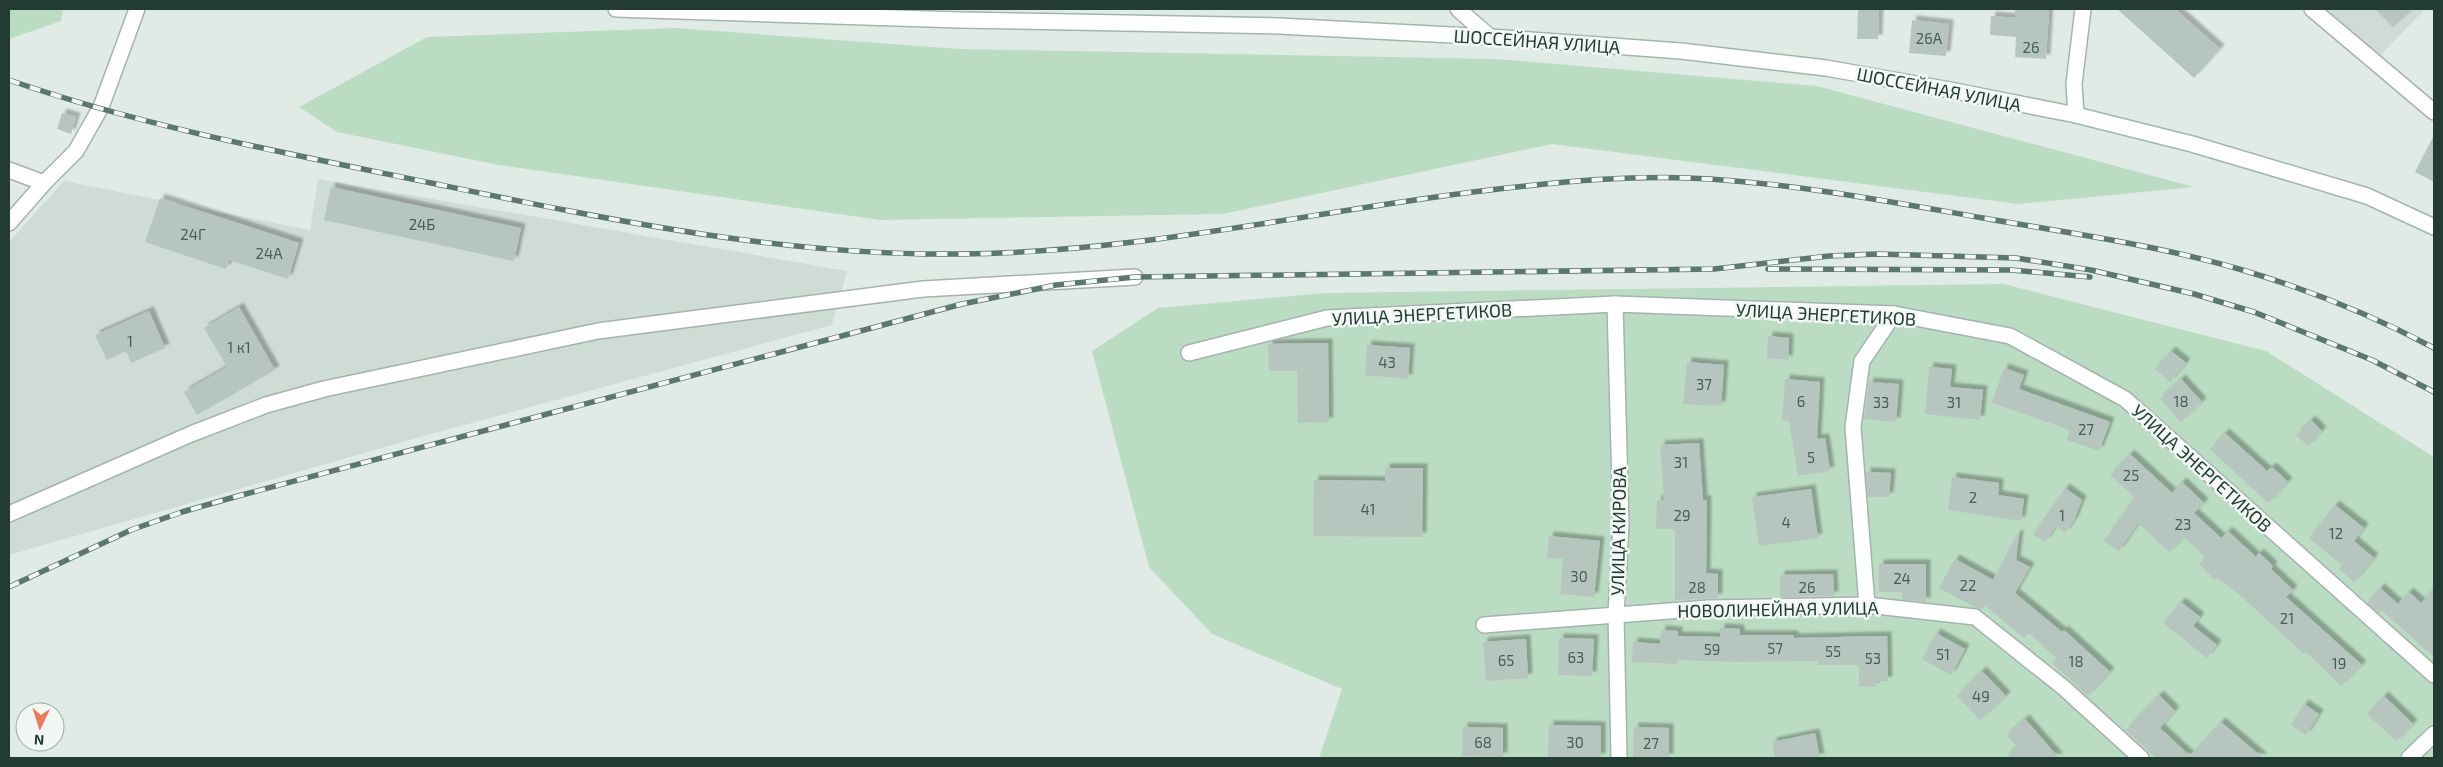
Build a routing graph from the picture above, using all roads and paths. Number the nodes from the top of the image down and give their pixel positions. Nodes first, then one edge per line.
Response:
1 (137, 9) edge
2 (616, 9) edge
3 (1458, 9) edge
4 (2083, 9) edge
5 (2312, 9) edge
6 (963, 14) edge
7 (1490, 37) junction
8 (2434, 112) edge
9 (2076, 116) junction
10 (9, 170) edge
11 (44, 183) junction
12 (9, 223) edge
13 (2434, 227) edge
14 (1135, 277) dead end
15 (1616, 304) junction
16 (1894, 314) junction
17 (1189, 353) dead end
18 (9, 514) edge
19 (1867, 605) junction
20 (1616, 614) junction
21 (1484, 625) dead end
22 (2434, 676) edge
23 (2434, 734) edge
24 (1619, 758) edge
25 (2141, 758) edge
26 (2409, 758) edge

1 - 11 street
2 - 6 street, ШОССЕЙНАЯ УЛИЦА
3 - 7 street
4 - 9 street
5 - 8 street
6 - 7 street, ШОССЕЙНАЯ УЛИЦА
7 - 9 street, ШОССЕЙНАЯ УЛИЦА
9 - 13 street, ШОССЕЙНАЯ УЛИЦА
10 - 11 street
11 - 12 street
14 - 18 street
15 - 16 street, УЛИЦА ЭНЕРГЕТИКОВ
15 - 17 street, УЛИЦА ЭНЕРГЕТИКОВ
15 - 20 street, УЛИЦА КИРОВА
16 - 19 street
16 - 22 street, УЛИЦА ЭНЕРГЕТИКОВ
19 - 20 street, НОВОЛИНЕЙНАЯ УЛИЦА
19 - 25 street, НОВОЛИНЕЙНАЯ УЛИЦА
20 - 21 street, НОВОЛИНЕЙНАЯ УЛИЦА
20 - 24 street, УЛИЦА КИРОВА
23 - 26 street

